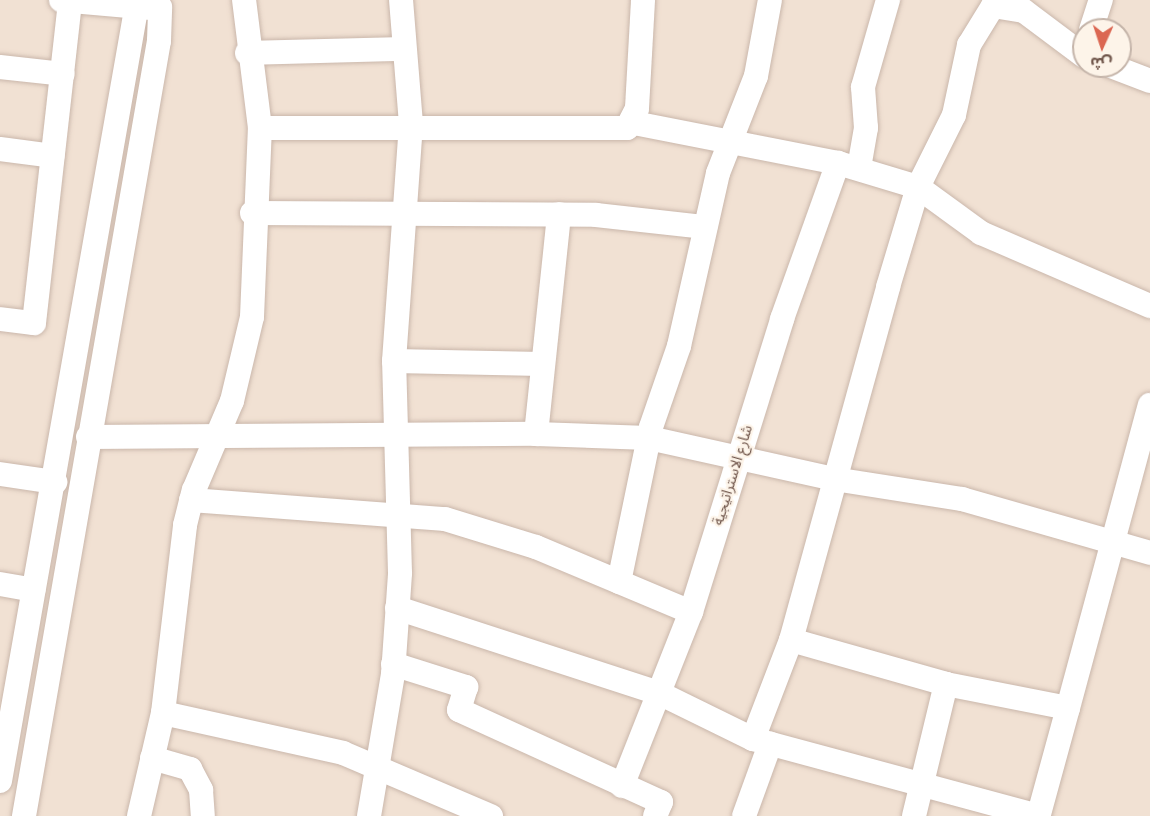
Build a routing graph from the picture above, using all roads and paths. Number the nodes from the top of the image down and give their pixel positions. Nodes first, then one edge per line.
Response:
1 (244, 0) edge
2 (402, 0) edge
3 (643, 0) edge
4 (770, 0) edge
5 (888, 0) edge
6 (1101, 0) edge
7 (65, 1) edge
8 (155, 6) edge
9 (1095, 18) edge
10 (1072, 46) edge
11 (402, 49) junction
12 (247, 53) junction
13 (0, 67) edge
14 (63, 74) junction
15 (1132, 74) edge
16 (1150, 81) edge
17 (634, 123) junction
18 (411, 124) junction
19 (260, 128) junction
20 (729, 139) junction
21 (0, 149) edge
22 (53, 156) junction
23 (848, 165) junction
24 (918, 187) junction
25 (252, 213) junction
26 (559, 214) junction
27 (402, 216) junction
28 (705, 227) junction
29 (1150, 306) edge
30 (0, 319) edge
31 (394, 361) junction
32 (542, 364) junction
33 (1148, 417) edge
34 (536, 434) junction
35 (397, 435) junction
36 (88, 437) junction
37 (218, 437) junction
38 (648, 438) junction
39 (737, 458) junction
40 (0, 474) edge
41 (834, 479) junction
42 (55, 482) junction
43 (191, 500) junction
44 (400, 512) junction
45 (1114, 541) junction
46 (1150, 553) edge
47 (619, 582) junction
48 (0, 584) edge
49 (33, 590) junction
50 (397, 608) junction
51 (691, 612) junction
52 (792, 640) junction
53 (393, 664) junction
54 (946, 684) junction
55 (659, 693) junction
56 (1068, 708) junction
57 (163, 713) junction
58 (762, 742) junction
59 (153, 758) junction
60 (379, 770) junction
61 (0, 781) edge
62 (923, 783) junction
63 (622, 786) junction
64 (206, 815) edge
65 (1039, 815) edge
66 (24, 816) edge
67 (139, 816) edge
68 (369, 816) edge
69 (491, 816) edge
70 (655, 816) edge
71 (744, 816) edge
72 (914, 816) edge

1 - 12 street
2 - 11 street
3 - 17 street
4 - 20 street
5 - 23 street, شارع الاستراتيجية
6 - 9 street
7 - 8 street
7 - 14 street
8 - 36 street
8 - 42 street
10 - 24 street
11 - 12 street
11 - 18 street
12 - 19 street
13 - 14 street
14 - 22 street
15 - 16 street
17 - 18 street
17 - 20 street
18 - 19 street
18 - 27 street
19 - 25 street
20 - 23 street
20 - 28 street
21 - 22 street
22 - 30 street
23 - 24 street
23 - 39 street, شارع الاستراتيجية
24 - 29 street
24 - 41 street
25 - 27 street
25 - 37 street
26 - 27 street
26 - 28 street
26 - 32 street
27 - 31 street
28 - 38 street
31 - 32 street
31 - 35 street
32 - 34 street
33 - 45 street
34 - 35 street
34 - 38 street
35 - 37 street
35 - 44 street
36 - 37 street
36 - 66 street
37 - 43 street
38 - 39 street
38 - 47 street
39 - 41 street
39 - 51 street, شارع الاستراتيجية
40 - 42 street
41 - 45 street
41 - 52 street
42 - 49 street
43 - 44 street
43 - 57 street
44 - 47 street
44 - 50 street
45 - 46 street
45 - 56 street
47 - 51 street
48 - 49 street
49 - 61 street
50 - 53 street
50 - 55 street
51 - 55 street, شارع الاستراتيجية
52 - 54 street
52 - 58 street
53 - 60 street
53 - 63 street
54 - 56 street
54 - 62 street
55 - 58 street
55 - 63 street, شارع الاستراتيجية
56 - 65 street
57 - 59 street
57 - 60 street
58 - 62 street
58 - 71 street
59 - 64 street
59 - 67 street
60 - 68 street
60 - 69 street
62 - 65 street
62 - 72 street
63 - 70 street

